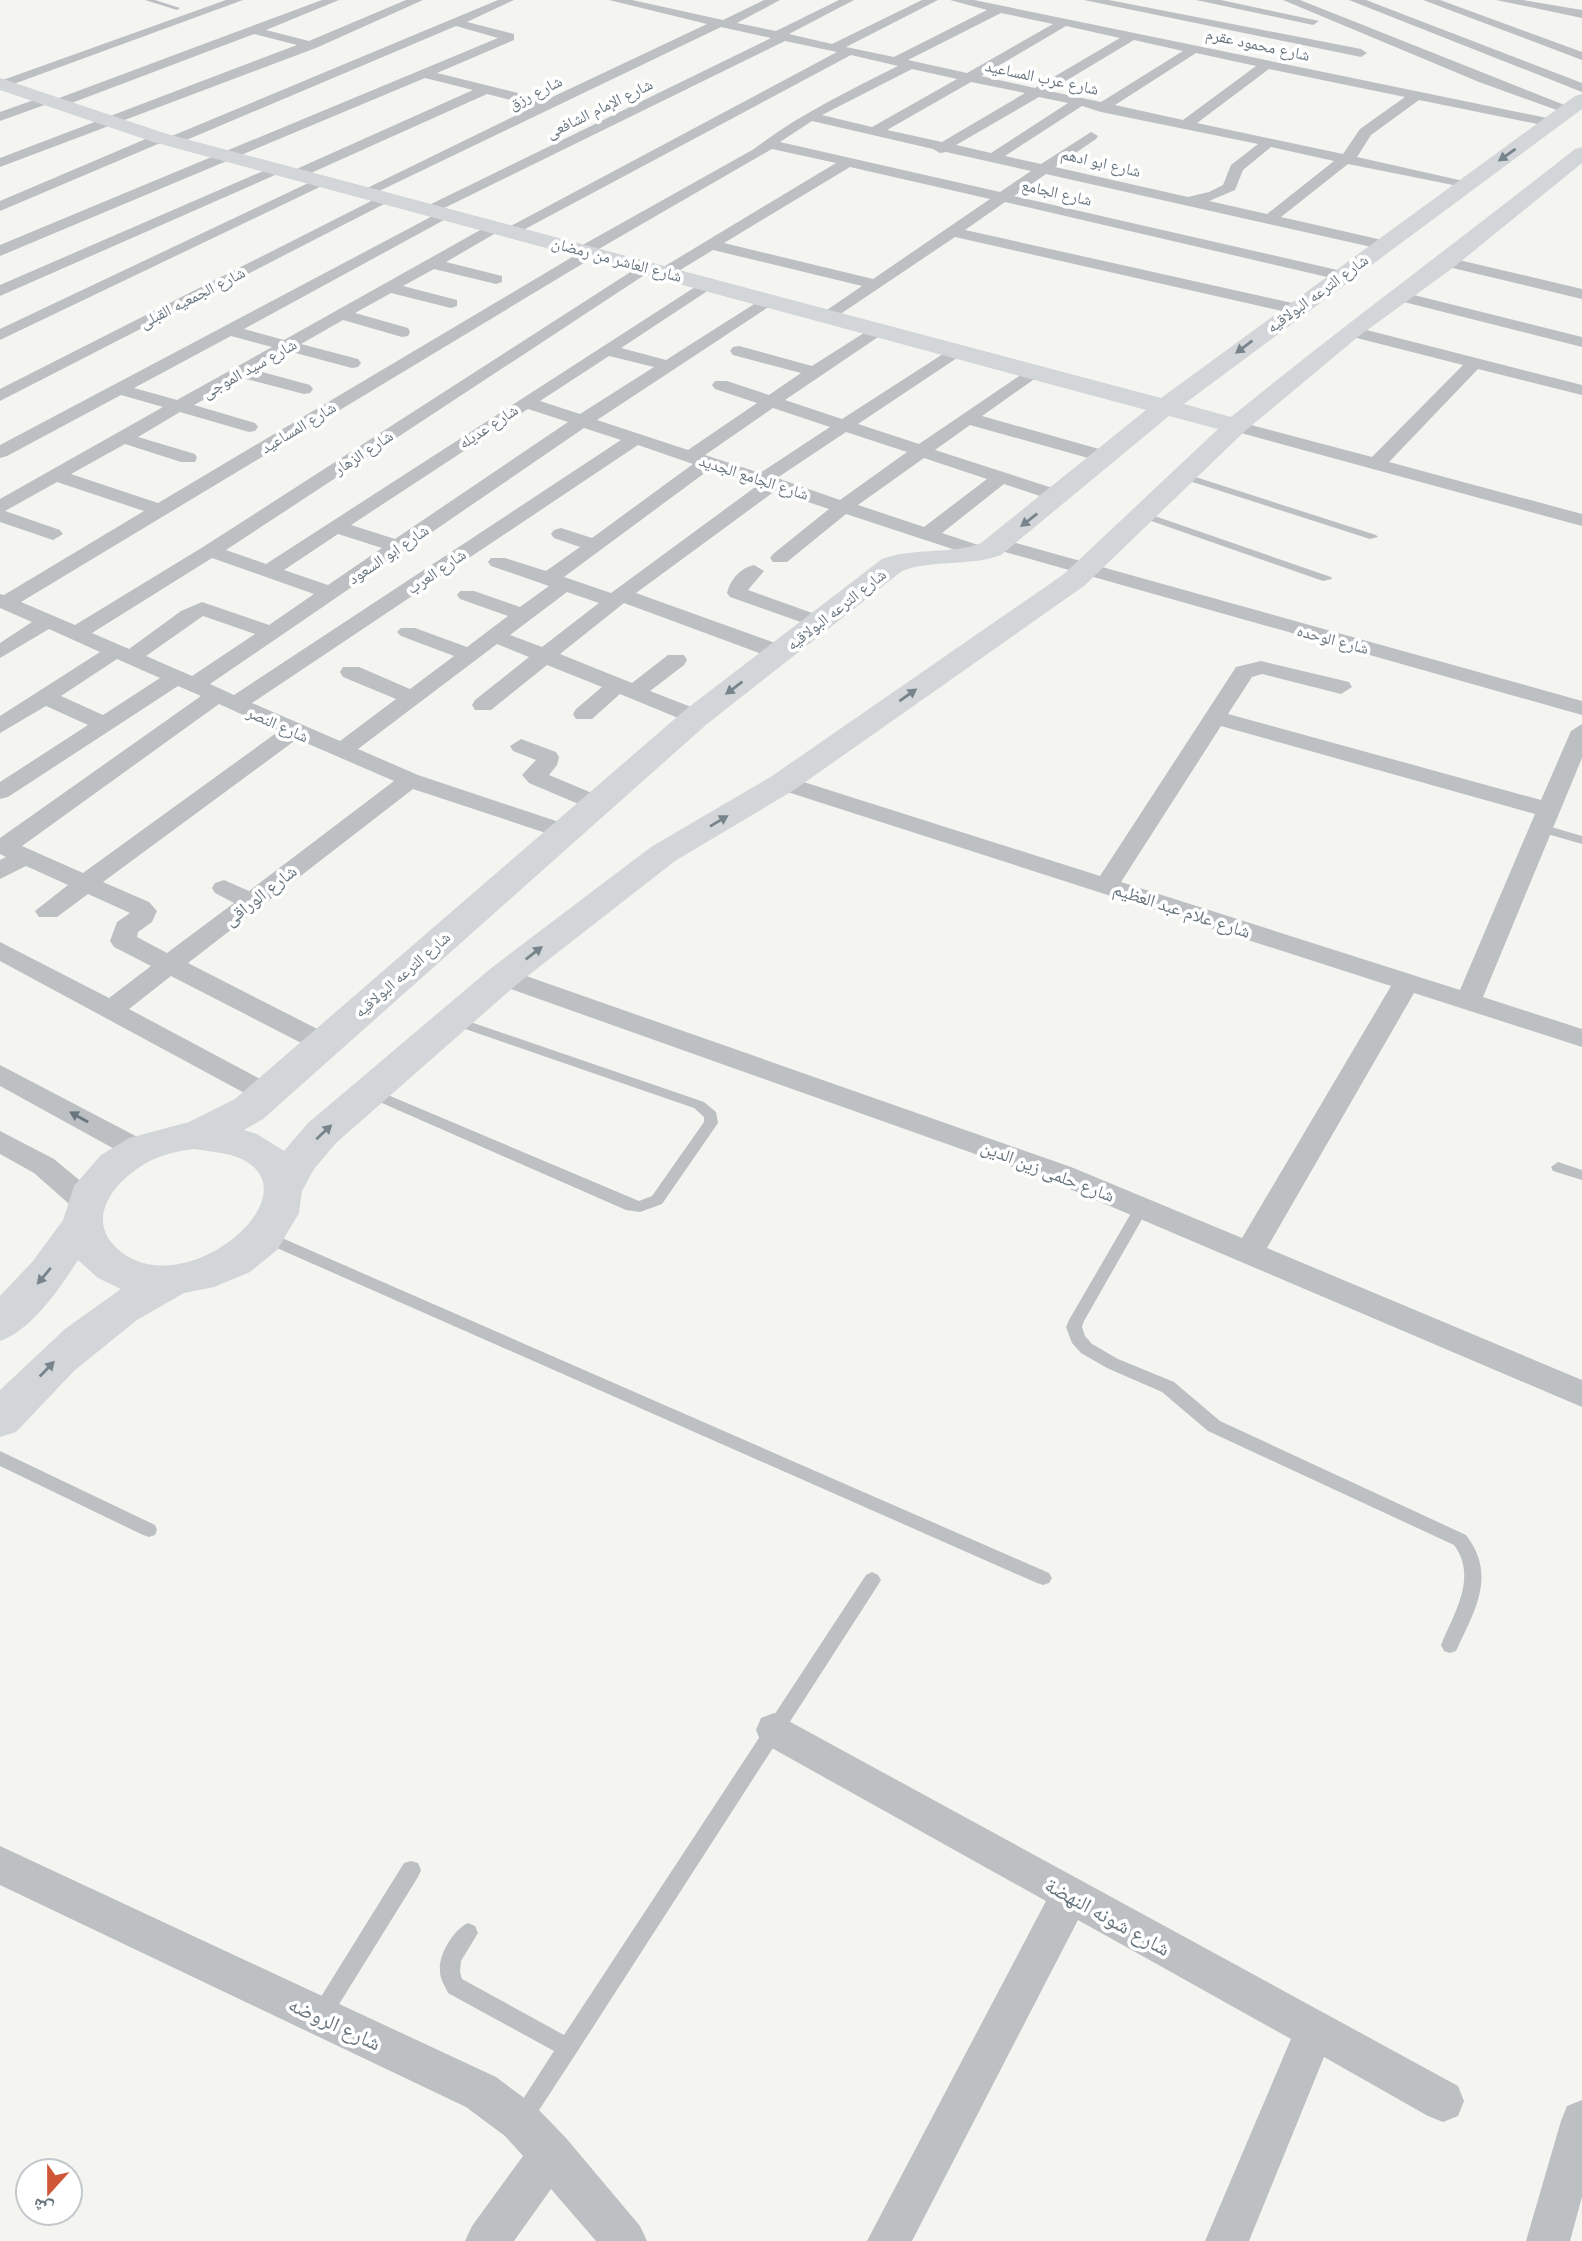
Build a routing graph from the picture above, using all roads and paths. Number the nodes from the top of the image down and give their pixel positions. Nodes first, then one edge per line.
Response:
1 (148, 0) edge
2 (237, 0) edge
3 (333, 0) edge
4 (417, 0) edge
5 (508, 0) edge
6 (615, 0) edge
7 (690, 0) edge
8 (774, 0) edge
9 (849, 0) edge
10 (932, 0) edge
11 (956, 0) edge
12 (1090, 0) edge
13 (1149, 0) edge
14 (1202, 0) edge
15 (1289, 0) edge
16 (1355, 0) edge
17 (1429, 0) edge
18 (1502, 0) edge
19 (1563, 0) edge
20 (976, 2) edge
21 (1582, 3) edge
22 (177, 8) dead end
23 (1451, 8) junction
24 (999, 9) junction
25 (1134, 9) junction
26 (667, 12) junction
27 (1582, 14) edge
28 (1486, 21) junction
29 (454, 22) junction
30 (1065, 22) junction
31 (1412, 22) junction
32 (1532, 22) dead end
33 (722, 24) junction
34 (1099, 29) junction
35 (253, 30) junction
36 (1380, 35) junction
37 (1132, 36) junction
38 (779, 37) junction
39 (309, 45) junction
40 (1194, 48) junction
41 (840, 50) junction
42 (1582, 56) edge
43 (365, 59) junction
44 (902, 64) junction
45 (1267, 64) junction
46 (1346, 65) junction
47 (628, 67) junction
48 (425, 74) junction
49 (968, 78) junction
50 (691, 82) junction
51 (1, 85) edge
52 (486, 89) junction
53 (1035, 93) junction
54 (1416, 95) junction
55 (50, 102) junction
56 (1077, 103) junction
57 (548, 105) junction
58 (1572, 105) edge
59 (1101, 108) junction
60 (0, 117) edge
61 (810, 117) junction
62 (107, 121) junction
63 (1184, 126) junction
64 (502, 127) junction
65 (875, 131) junction
66 (1091, 136) dead end
67 (166, 139) junction
68 (567, 142) junction
69 (766, 143) junction
70 (1266, 145) junction
71 (945, 146) junction
72 (1582, 153) edge
73 (227, 156) junction
74 (996, 156) junction
75 (1340, 161) junction
76 (848, 162) junction
77 (0, 163) edge
78 (1042, 167) junction
79 (287, 172) junction
80 (899, 174) junction
81 (321, 181) junction
82 (1493, 186) junction
83 (0, 188) edge
84 (375, 195) junction
85 (24, 196) junction
86 (1003, 198) junction
87 (1195, 202) junction
88 (0, 206) edge
89 (439, 212) junction
90 (1270, 219) junction
91 (504, 229) junction
92 (953, 232) junction
93 (1154, 244) junction
94 (712, 245) junction
95 (1385, 245) junction
96 (0, 251) edge
97 (588, 251) junction
98 (1446, 262) junction
99 (434, 264) junction
100 (656, 269) junction
101 (1121, 269) junction
102 (1340, 275) junction
103 (496, 279) dead end
104 (709, 284) junction
105 (876, 285) junction
106 (391, 288) junction
107 (0, 291) edge
108 (1582, 295) edge
109 (1398, 296) junction
110 (771, 300) junction
111 (451, 303) dead end
112 (1295, 309) junction
113 (342, 316) junction
114 (830, 316) junction
115 (878, 329) junction
116 (229, 330) junction
117 (1351, 331) junction
118 (402, 332) dead end
119 (0, 335) edge
120 (1582, 342) edge
121 (288, 346) junction
122 (607, 350) junction
123 (957, 350) junction
124 (739, 351) dead end
125 (352, 363) dead end
126 (1474, 363) junction
127 (667, 365) junction
128 (1034, 371) junction
129 (241, 372) junction
130 (816, 372) junction
131 (721, 385) dead end
132 (120, 389) junction
133 (304, 389) dead end
134 (1582, 390) edge
135 (0, 396) edge
136 (772, 401) junction
137 (525, 402) junction
138 (180, 406) junction
139 (1166, 406) junction
140 (967, 418) junction
141 (582, 421) junction
142 (845, 425) junction
143 (1236, 426) junction
144 (249, 427) dead end
145 (124, 438) junction
146 (636, 438) junction
147 (922, 451) junction
148 (0, 453) edge
149 (1106, 457) junction
150 (188, 458) dead end
151 (699, 459) junction
152 (1378, 462) junction
153 (57, 475) junction
154 (1183, 476) junction
155 (1001, 477) junction
156 (768, 481) junction
157 (9, 494) edge
158 (1058, 496) junction
159 (844, 506) junction
160 (0, 507) edge
161 (160, 510) junction
162 (1143, 515) junction
163 (0, 516) edge
164 (1582, 520) edge
165 (336, 527) junction
166 (53, 534) dead end
167 (561, 534) dead end
168 (928, 534) junction
169 (1373, 537) dead end
170 (595, 545) junction
171 (399, 547) junction
172 (990, 549) junction
173 (210, 551) junction
174 (780, 558) dead end
175 (498, 562) dead end
176 (1085, 570) junction
177 (268, 571) junction
178 (754, 571) dead end
179 (1327, 579) dead end
180 (556, 582) junction
181 (331, 593) junction
182 (467, 595) dead end
183 (617, 598) junction
184 (3, 601) edge
185 (524, 615) junction
186 (48, 621) junction
187 (819, 622) junction
188 (408, 632) dead end
189 (77, 633) junction
190 (271, 633) junction
191 (495, 636) junction
192 (0, 652) edge
193 (124, 653) junction
194 (781, 653) junction
195 (470, 655) junction
196 (545, 656) junction
197 (676, 660) dead end
198 (351, 672) dead end
199 (184, 682) junction
200 (1341, 687) dead end
201 (626, 689) junction
202 (44, 697) junction
203 (413, 698) junction
204 (226, 700) junction
205 (483, 705) dead end
206 (1582, 708) edge
207 (584, 714) dead end
208 (696, 717) junction
209 (1215, 718) junction
210 (104, 724) junction
211 (0, 726) edge
212 (293, 731) junction
213 (1582, 731) edge
214 (521, 746) dead end
215 (341, 751) junction
216 (410, 780) junction
217 (783, 783) junction
218 (0, 792) edge
219 (596, 803) junction
220 (1545, 819) junction
221 (563, 831) junction
222 (1582, 839) edge
223 (7, 855) edge
224 (85, 884) junction
225 (1106, 886) junction
226 (224, 888) dead end
227 (252, 902) junction
228 (48, 911) dead end
229 (0, 950) edge
230 (169, 965) junction
231 (503, 977) junction
232 (1407, 982) junction
233 (1468, 1001) junction
234 (110, 1010) junction
235 (453, 1020) junction
236 (1582, 1038) edge
237 (323, 1043) junction
238 (0, 1074) edge
239 (370, 1092) junction
240 (265, 1094) junction
241 (194, 1135) junction
242 (0, 1140) edge
243 (139, 1150) junction
244 (1558, 1167) dead end
245 (1582, 1175) edge
246 (285, 1187) junction
247 (1142, 1207) junction
248 (84, 1213) junction
249 (266, 1237) junction
250 (1249, 1253) junction
251 (173, 1280) junction
252 (0, 1324) edge
253 (1582, 1394) edge
254 (0, 1419) edge
255 (0, 1458) edge
256 (149, 1530) dead end
257 (1043, 1578) dead end
258 (872, 1580) dead end
259 (1450, 1645) dead end
260 (774, 1730) junction
261 (0, 1865) edge
262 (411, 1870) dead end
263 (1070, 1895) junction
264 (468, 1933) dead end
265 (320, 2016) junction
266 (1315, 2030) junction
267 (568, 2048) junction
268 (1443, 2101) dead end
269 (520, 2121) junction
270 (1582, 2121) edge
271 (551, 2153) junction
272 (1576, 2170) edge
273 (487, 2241) edge
274 (625, 2241) edge
275 (889, 2241) edge
276 (1227, 2241) edge
277 (1548, 2241) edge

1 - 22 lane
2 - 51 street
3 - 35 street
4 - 39 street
5 - 29 street
6 - 26 street, شارع عرب المساعيد
7 - 26 street
8 - 33 street, شارع رزق
9 - 38 street, شارع الإمام الشافعى
10 - 41 street, شارع سيد الموجى
11 - 20 street, شارع محمود عقرم
12 - 25 street
13 - 25 street
14 - 36 street
15 - 36 street
16 - 31 street
17 - 23 street
18 - 27 street
19 - 21 street
20 - 24 street, شارع محمود عقرم
23 - 28 street
23 - 31 street
24 - 30 street, شارع محمود عقرم
24 - 44 street, شارع المساعيد
25 - 34 street
25 - 46 street
26 - 33 street, شارع عرب المساعيد
28 - 32 street
28 - 42 street
29 - 43 street
29 - 48 street
30 - 34 street, شارع محمود عقرم
30 - 49 street
31 - 36 street
31 - 58 street
33 - 38 street, شارع عرب المساعيد
33 - 47 street, شارع رزق
34 - 37 street, شارع محمود عقرم
35 - 39 street
35 - 55 street
36 - 46 street
36 - 58 street
37 - 40 street, شارع محمود عقرم
37 - 53 street
38 - 41 street, شارع عرب المساعيد
38 - 50 street, شارع الإمام الشافعى
39 - 43 street
39 - 62 street
40 - 45 street, شارع محمود عقرم
40 - 59 street
41 - 44 street, شارع عرب المساعيد
41 - 91 street, شارع سيد الموجى
43 - 48 street
43 - 67 street
44 - 49 street, شارع عرب المساعيد
44 - 61 street, شارع المساعيد
45 - 46 street, شارع محمود عقرم
45 - 63 street
46 - 54 street, شارع محمود عقرم
47 - 50 street
47 - 57 street, شارع رزق
48 - 52 street
48 - 73 street
49 - 53 street, شارع عرب المساعيد
49 - 65 street
50 - 68 street, شارع الإمام الشافعى
51 - 55 street, شارع العاشر من رمضان
52 - 57 street
52 - 79 street
53 - 56 street, شارع عرب المساعيد
53 - 71 street
54 - 58 street, شارع محمود عقرم
54 - 75 street
55 - 60 street
55 - 62 street, شارع العاشر من رمضان
56 - 59 street, شارع عرب المساعيد
56 - 74 street
57 - 64 street, شارع رزق
58 -> 82 street, شارع الترعه البولاقيه
59 - 63 street, شارع عرب المساعيد
61 - 65 street, شارع ابو ادهم
61 - 69 street, شارع المساعيد
62 - 67 street, شارع العاشر من رمضان
62 - 77 street
63 - 70 street, شارع عرب المساعيد
64 - 68 street
64 - 84 street, شارع رزق
65 - 71 street, شارع ابو ادهم
66 - 78 street
67 - 73 street, شارع العاشر من رمضان
67 - 85 street
68 - 89 street, شارع الإمام الشافعى
69 - 76 street, شارع الجامع
69 - 97 street, شارع المساعيد
70 - 75 street, شارع عرب المساعيد
70 - 87 street
71 - 74 street, شارع ابو ادهم
71 - 80 street
72 - 82 street, شارع الترعه البولاقيه
73 - 79 street, شارع العاشر من رمضان
73 - 96 street
74 - 78 street, شارع ابو ادهم
75 - 82 street, شارع عرب المساعيد
75 - 90 street
76 - 80 street, شارع الجامع
76 - 94 street, شارع الزهار
78 - 86 street
78 - 87 street, شارع ابو ادهم
79 - 81 street, شارع العاشر من رمضان
79 - 107 street
80 - 86 street, شارع الجامع
81 - 84 street, شارع العاشر من رمضان
81 - 119 street
82 - 95 street, شارع الترعه البولاقيه
82 - 98 street, شارع الترعه البولاقيه
83 - 85 street
84 - 89 street, شارع العاشر من رمضان
84 - 135 street, شارع الجمعيه القبلى
85 - 88 street
86 - 92 street
86 - 93 street, شارع الجامع
87 - 90 street, شارع ابو ادهم
87 - 93 street
89 - 91 street, شارع العاشر من رمضان
89 - 116 street, شارع الإمام الشافعى
90 - 95 street, شارع ابو ادهم
91 - 97 street, شارع العاشر من رمضان
91 - 99 street, شارع سيد الموجى
92 - 101 street
92 - 105 street
93 - 101 street
93 - 102 street, شارع الجامع
94 - 100 street, شارع الزهار
94 - 105 street
95 - 102 street, شارع الترعه البولاقيه
97 - 100 street, شارع العاشر من رمضان
97 - 161 street, شارع المساعيد
98 - 108 street
98 - 109 street, شارع الترعه البولاقيه
99 - 103 street
99 - 106 street, شارع سيد الموجى
100 - 104 street, شارع العاشر من رمضان
100 - 173 street, شارع الزهار
101 - 112 street
102 - 112 street, شارع الترعه البولاقيه
104 - 110 street, شارع العاشر من رمضان
104 - 122 street, شارع عديله
105 - 114 street
106 - 111 street
106 - 113 street, شارع سيد الموجى
109 - 117 street, شارع الترعه البولاقيه
109 - 120 street
110 - 114 street, شارع العاشر من رمضان
110 - 127 street, شارع ابو السعود
112 -> 139 street, شارع الترعه البولاقيه
113 - 118 street
113 - 121 street, شارع سيد الموجى
114 - 115 street, شارع العاشر من رمضان
115 - 123 street, شارع العاشر من رمضان
115 - 130 street
116 - 121 street
116 - 132 street, شارع الإمام الشافعى
117 - 126 street
117 - 143 street, شارع الترعه البولاقيه
121 - 125 street
121 - 129 street, شارع سيد الموجى
122 - 127 street
122 - 137 street, شارع عديله
123 - 128 street, شارع العاشر من رمضان
123 - 142 street
124 - 130 street
126 - 134 street
126 - 152 street
127 - 141 street, شارع ابو السعود
128 - 139 street, شارع العاشر من رمضان
128 - 140 street
129 - 133 street
129 - 138 street, شارع سيد الموجى
130 - 136 street
131 - 136 street
132 - 138 street
132 - 148 street, شارع الإمام الشافعى
136 - 142 street
136 - 151 street
137 - 141 street, شارع الجامع الجديد
137 - 165 street, شارع عديله
138 - 144 street
138 - 145 street, شارع سيد الموجى
139 - 143 street, شارع العاشر من رمضان
139 - 149 street, شارع الترعه البولاقيه
140 - 147 street
140 - 149 street
141 - 146 street, شارع الجامع الجديد
141 - 171 street, شارع ابو السعود
142 - 147 street
142 - 156 street
143 - 152 street
143 - 154 street, شارع الترعه البولاقيه
145 - 150 street
145 - 153 street, شارع سيد الموجى
146 - 151 street, شارع الجامع الجديد
146 - 204 street, شارع العرب
147 - 155 street
147 - 159 street
149 - 158 street, شارع الترعه البولاقيه
151 - 156 street, شارع الجامع الجديد
151 - 170 street
152 - 164 street
153 - 157 street, شارع سيد الموجى
153 - 161 street
154 - 162 street, شارع الترعه البولاقيه
154 - 169 lane
155 - 158 street
155 - 168 street
156 - 159 street, شارع الجامع الجديد
156 - 183 street
157 - 160 street, شارع سيد الموجى
158 -> 172 street, شارع الترعه البولاقيه
159 - 168 street, شارع الجامع الجديد
159 - 174 street
161 - 184 street, شارع المساعيد
162 - 176 street, شارع الترعه البولاقيه
162 - 179 lane
163 - 166 street
165 - 171 street
165 - 177 street, شارع عديله
167 - 170 street
168 - 172 street, شارع الجامع الجديد
170 - 180 street
171 - 181 street, شارع ابو السعود
172 - 176 street, شارع الوحده
172 - 187 street, شارع الترعه البولاقيه
173 - 177 street
173 - 189 street, شارع الزهار
175 - 180 street
176 - 206 street, شارع الوحده
217 -> 176 street, شارع الترعه البولاقيه
177 - 181 street
178 - 187 street
180 - 183 street
180 - 185 street
181 - 190 street, شارع ابو السعود
182 - 185 street
183 - 194 street
183 - 196 street
184 - 186 street, شارع النصر
185 - 191 street
186 - 189 street, شارع النصر
186 - 192 street
187 - 194 street, شارع الترعه البولاقيه
188 - 195 street
189 - 193 street, شارع النصر
190 - 193 street
190 - 199 street, شارع ابو السعود
191 - 195 street
191 - 196 street
193 - 199 street, شارع النصر
193 - 202 street
194 -> 208 street, شارع الترعه البولاقيه
195 - 203 street
196 - 201 street
196 - 205 street
197 - 201 street
198 - 203 street
199 - 204 street, شارع النصر
199 - 210 street, شارع ابو السعود
200 - 209 street
201 - 207 street
201 - 208 street
202 - 210 street
202 - 211 street
203 - 215 street
204 - 212 street, شارع النصر
204 - 223 street, شارع العرب
208 - 219 street, شارع الترعه البولاقيه
209 - 220 street
209 - 225 street
210 - 218 street, شارع ابو السعود
212 - 215 street, شارع النصر
212 - 224 street
213 - 220 street
214 - 219 street
215 - 216 street, شارع النصر
216 - 221 street, شارع النصر
216 - 227 street, شارع الوراقى
217 - 225 street, شارع علام عبد العظيم
231 -> 217 street, شارع الترعه البولاقيه
219 - 221 street, شارع الترعه البولاقيه
220 - 222 lane
220 - 233 street
221 - 237 street, شارع الترعه البولاقيه
223 - 224 street
224 - 228 street
224 - 230 street
225 - 232 street, شارع علام عبد العظيم
226 - 227 street
227 - 230 street, شارع الوراقى
229 - 234 street
230 - 234 street, شارع الوراقى
230 - 237 street
231 - 235 street, شارع الترعه البولاقيه
231 - 247 street, شارع حلمى زين الدين
232 - 233 street, شارع علام عبد العظيم
232 - 250 street
233 - 236 street, شارع علام عبد العظيم
234 - 240 street
235 - 239 street, شارع الترعه البولاقيه
235 - 239 lane
237 - 240 street, شارع الترعه البولاقيه
243 -> 238 street
246 -> 239 street, شارع الترعه البولاقيه
240 - 241 street, شارع الترعه البولاقيه
241 - 243 street
241 - 246 street
242 - 248 street
243 - 248 street
244 - 245 lane
246 - 249 street
247 - 250 street, شارع حلمى زين الدين
247 - 259 lane
248 - 251 street
248 -> 252 street
249 - 251 street
249 - 257 lane
250 - 253 street, شارع حلمى زين الدين
254 -> 251 street
255 - 256 lane
258 - 260 lane
260 - 263 street, شارع شونه النهضة
260 - 267 lane
261 - 265 street, شارع الروضه
262 - 265 lane
263 - 266 street, شارع شونه النهضة
263 - 275 street
264 - 267 lane
265 - 269 street, شارع الروضه
266 - 268 street, شارع شونه النهضة
266 - 276 street
267 - 269 lane
269 - 271 street, شارع الروضه
270 - 272 street
271 - 273 street
271 - 274 street, شارع الروضه
272 - 277 street

